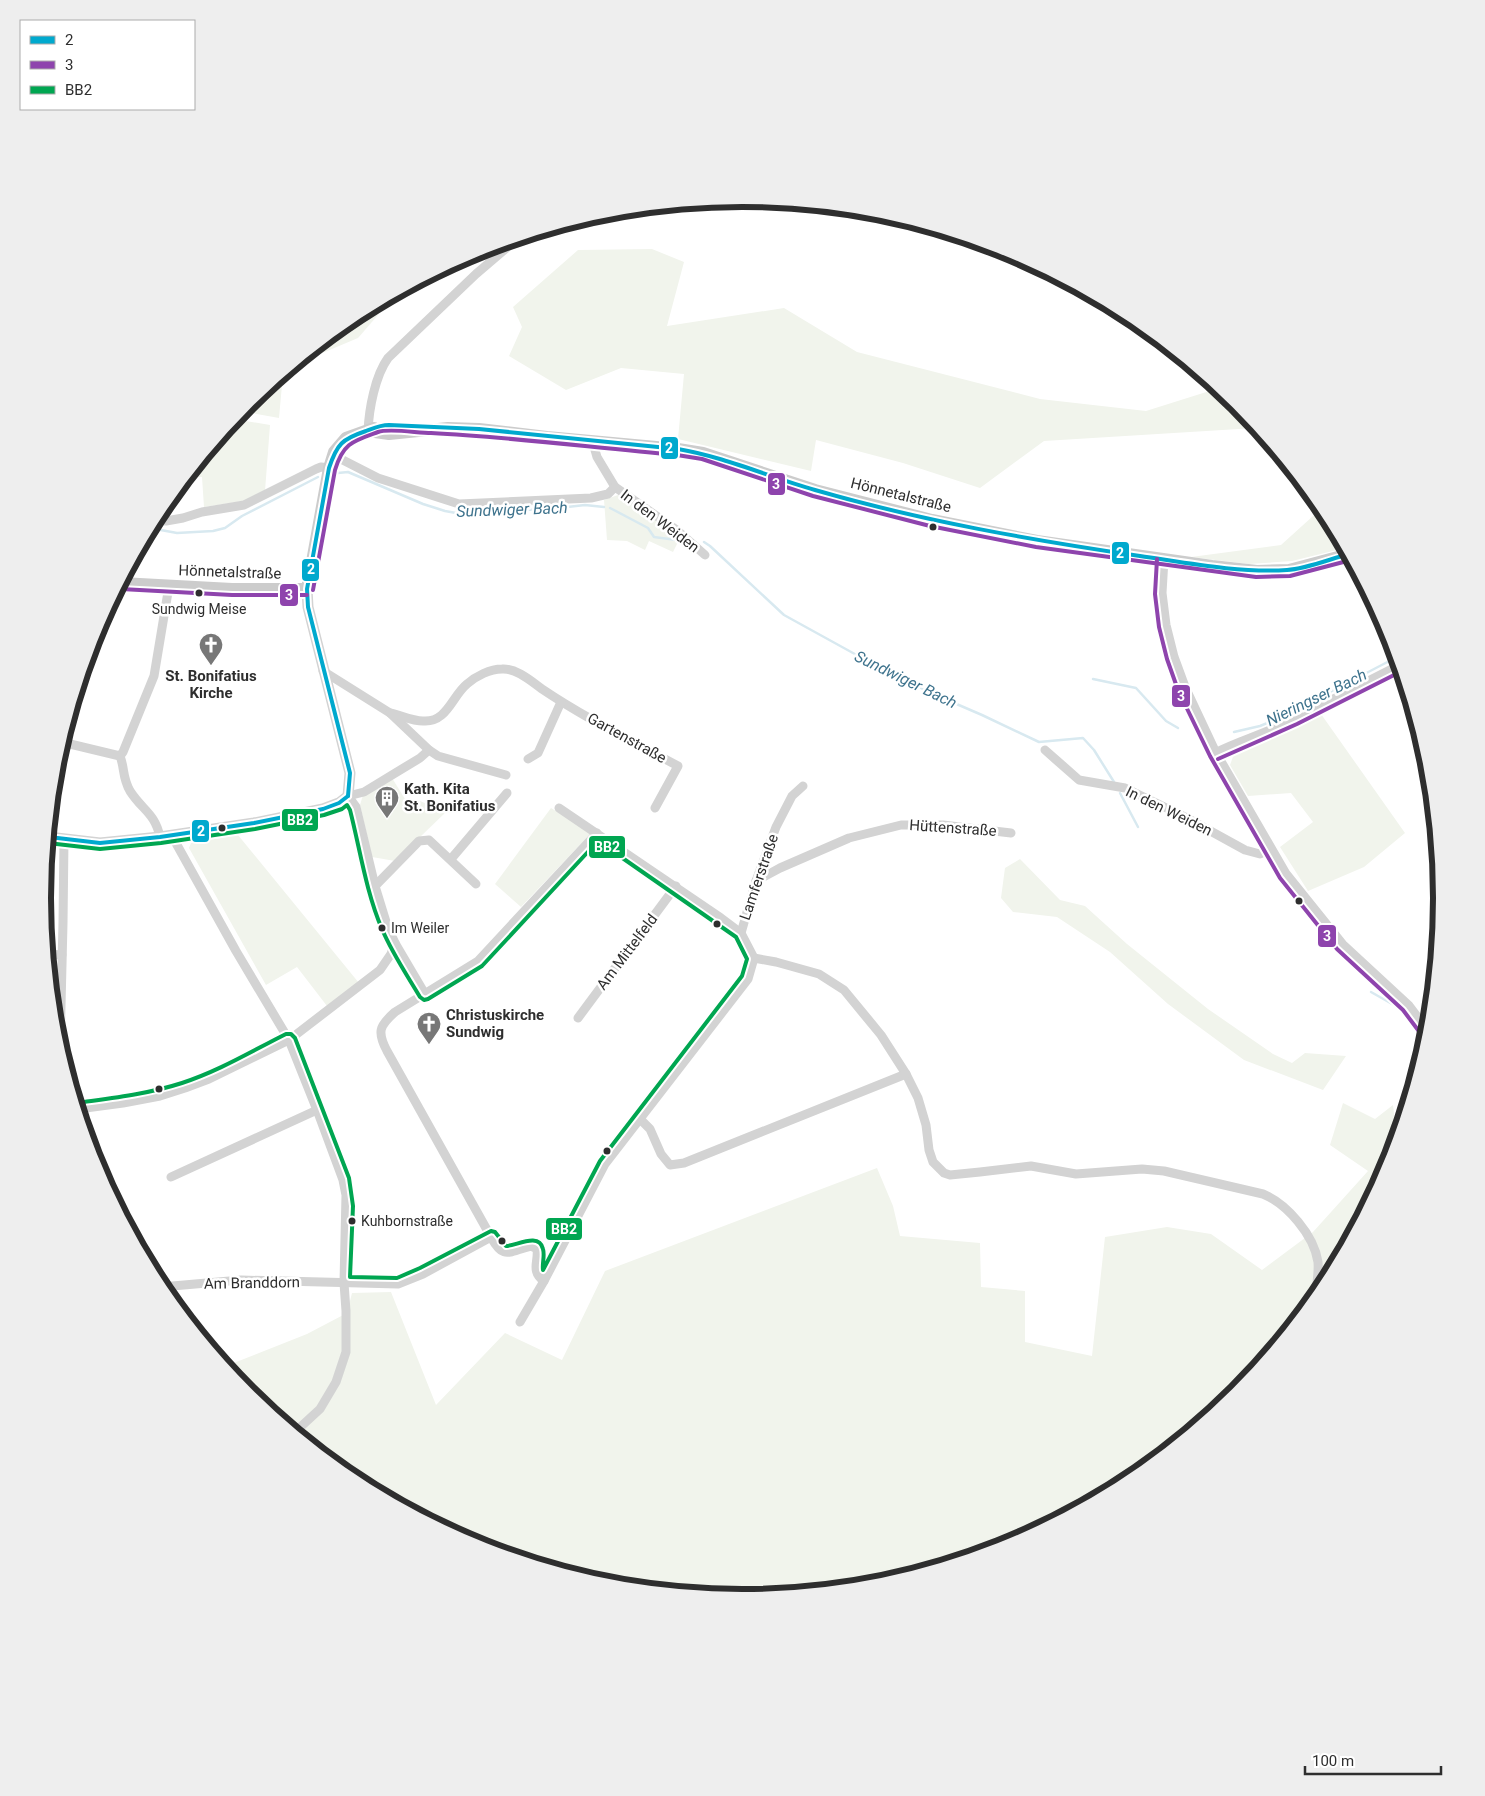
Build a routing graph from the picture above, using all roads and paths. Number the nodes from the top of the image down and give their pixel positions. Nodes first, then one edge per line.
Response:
1 (505, 249) edge
2 (368, 431) junction
3 (596, 442) junction
4 (333, 455) junction
5 (329, 468) junction
6 (615, 487) junction
7 (164, 521) edge
8 (705, 555) dead end
9 (1343, 556) edge
10 (1163, 559) junction
11 (128, 583) edge
12 (169, 586) junction
13 (307, 589) junction
14 (1394, 668) edge
15 (324, 671) junction
16 (561, 702) junction
17 (390, 712) junction
18 (69, 744) edge
19 (429, 750) junction
20 (1045, 750) dead end
21 (1215, 753) junction
22 (120, 756) junction
23 (528, 759) dead end
24 (506, 775) dead end
25 (803, 786) dead end
26 (507, 793) dead end
27 (348, 796) junction
28 (559, 808) dead end
29 (655, 808) dead end
30 (597, 833) junction
31 (1011, 833) dead end
32 (172, 836) junction
33 (54, 838) edge
34 (160, 838) junction
35 (64, 839) junction
36 (1270, 849) junction
37 (450, 859) junction
38 (756, 881) junction
39 (476, 884) dead end
40 (375, 886) junction
41 (676, 886) junction
42 (741, 933) junction
43 (395, 943) junction
44 (54, 954) edge
45 (62, 955) junction
46 (754, 958) junction
47 (425, 994) junction
48 (59, 997) edge
49 (578, 1018) dead end
50 (1422, 1024) edge
51 (289, 1040) junction
52 (906, 1074) junction
53 (84, 1108) edge
54 (317, 1110) junction
55 (639, 1118) junction
56 (171, 1177) dead end
57 (491, 1237) junction
58 (544, 1280) junction
59 (1317, 1282) edge
60 (344, 1284) junction
61 (171, 1286) edge
62 (520, 1322) dead end
63 (299, 1428) edge

1 - 2 street
2 - 3 main road, Hönnetalstraße
2 - 4 main road, Hönnetalstraße
3 - 6 street, In den Weiden
3 - 10 main road, Hönnetalstraße
4 - 5 main road, Hönnetalstraße
4 - 6 street, In den Weiden
5 - 7 street
5 - 13 main road, Hönnetalstraße
6 - 8 street, In den Weiden
9 - 10 main road, Hönnetalstraße
10 - 21 street
11 - 12 main road, Hönnetalstraße
12 - 13 main road, Hönnetalstraße
12 - 22 street
13 - 15 street
14 - 21 street
15 - 17 street, Gartenstraße
15 - 27 street
16 - 17 street, Gartenstraße
16 - 23 street
16 - 29 street, Gartenstraße
17 - 19 street, Gartenstraße
18 - 22 street
19 - 24 street, Gartenstraße
19 - 27 street
20 - 36 street, In den Weiden
21 - 36 street
22 - 34 street
25 - 38 street, Lamferstraße
26 - 37 street
27 - 32 street
27 - 40 street
28 - 30 street
30 - 41 street
30 - 47 street
31 - 38 street, Hüttenstraße
32 - 34 street
32 - 51 street
33 - 35 street
34 - 35 street
35 - 45 street
36 - 50 street
37 - 39 street
37 - 40 street
38 - 42 street, Lamferstraße
40 - 43 street
41 - 42 street
41 - 49 street, Am Mittelfeld
42 - 46 street, Lamferstraße
43 - 47 street
43 - 51 street
44 - 45 street
45 - 48 street
46 - 52 street
46 - 55 street
47 - 57 street
51 - 53 street
51 - 54 street
52 - 55 street
52 - 59 street
54 - 56 street
54 - 60 street
55 - 58 street
57 - 58 street
57 - 60 street, Am Branddorn
58 - 62 street
60 - 61 street, Am Branddorn
60 - 63 street

